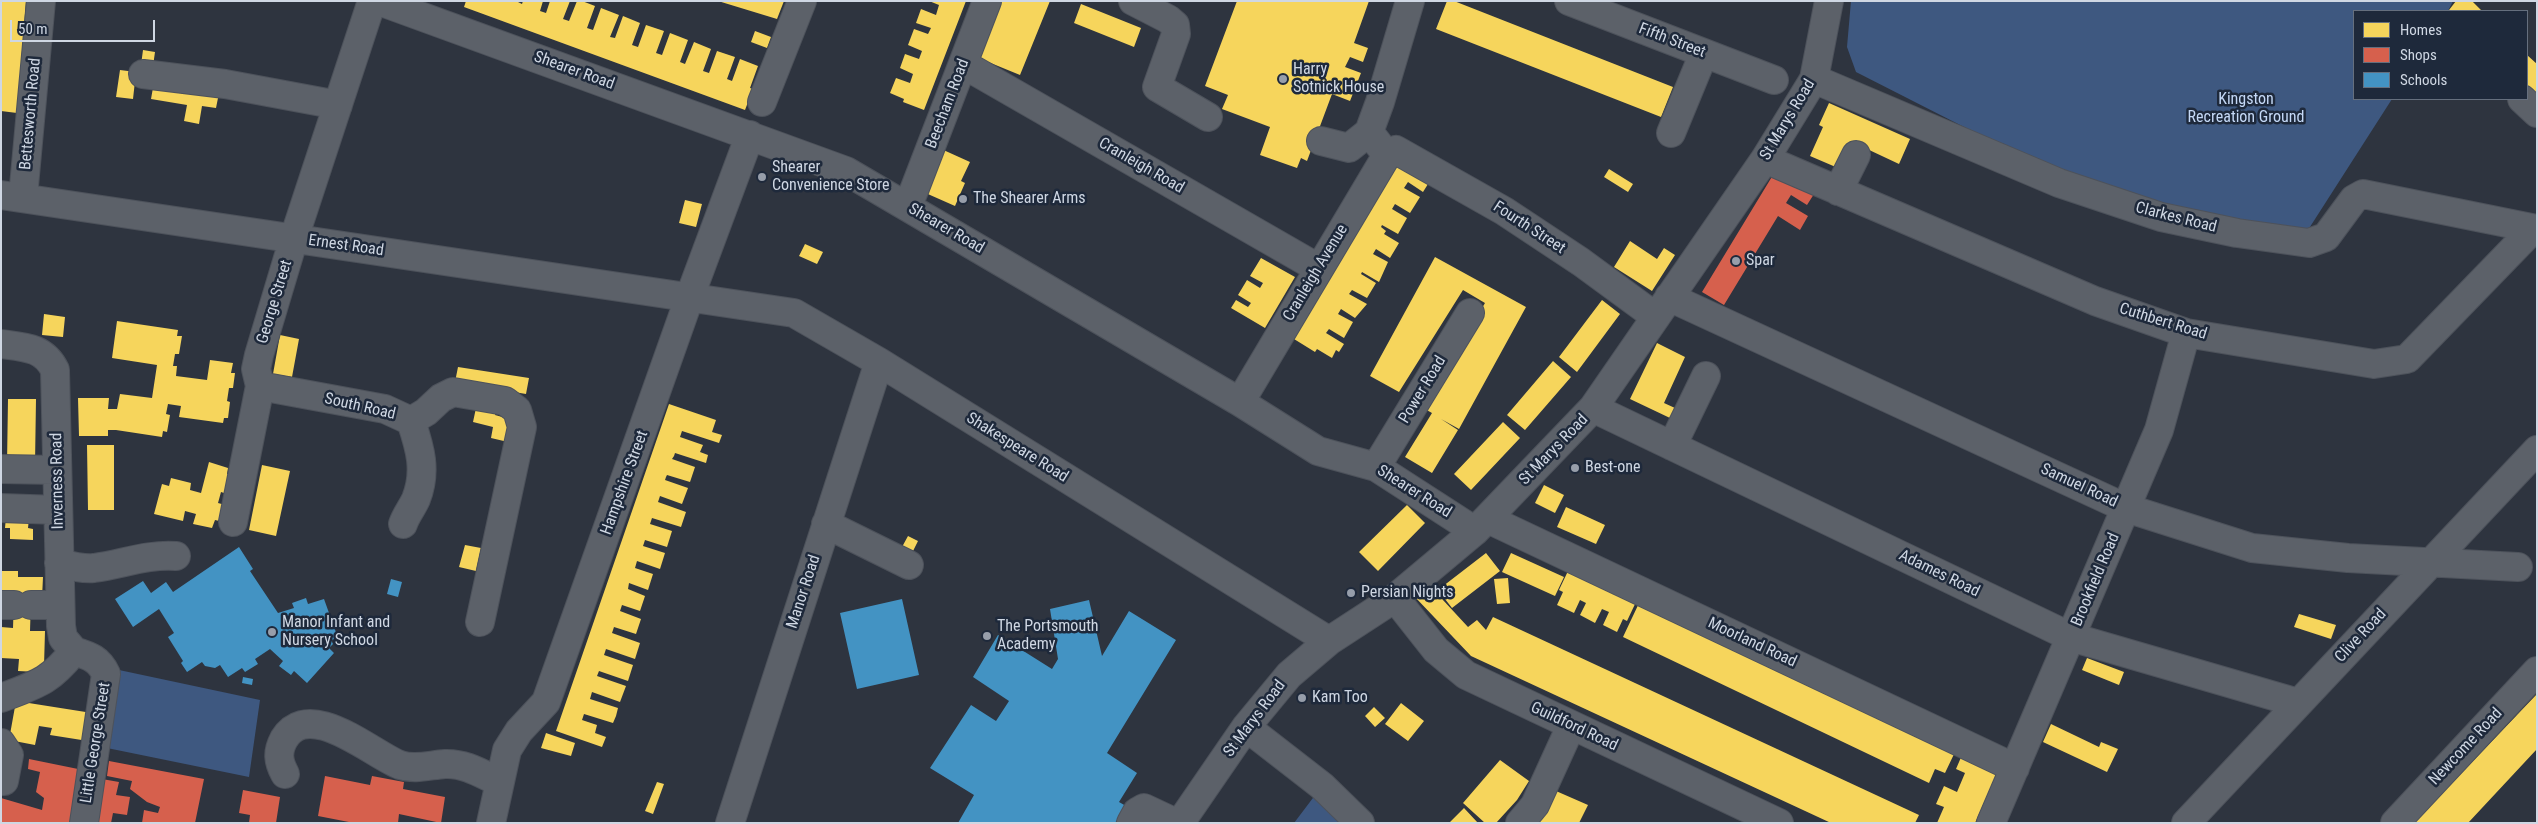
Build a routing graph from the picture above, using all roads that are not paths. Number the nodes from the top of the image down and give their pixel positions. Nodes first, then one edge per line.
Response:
1 (41, 1) edge
2 (372, 1) edge
3 (379, 1) edge
4 (802, 1) edge
5 (987, 1) edge
6 (1132, 1) edge
7 (1410, 1) edge
8 (1569, 1) edge
9 (1829, 1) edge
10 (1704, 53) junction
11 (963, 64) junction
12 (143, 74) dead end
13 (1814, 79) junction
14 (1774, 80) dead end
15 (2523, 100) edge
16 (762, 102) dead end
17 (338, 105) junction
18 (2537, 113) edge
19 (1208, 117) dead end
20 (1369, 132) junction
21 (1671, 133) dead end
22 (750, 135) junction
23 (1321, 141) dead end
24 (1391, 152) junction
25 (1856, 155) dead end
26 (1766, 159) junction
27 (1838, 191) junction
28 (12, 196) edge
29 (908, 206) junction
30 (2535, 229) edge
31 (294, 238) junction
32 (1318, 268) junction
33 (690, 296) junction
34 (1663, 307) junction
35 (1470, 313) dead end
36 (2186, 332) junction
37 (1, 344) edge
38 (879, 362) junction
39 (1706, 376) dead end
40 (260, 386) junction
41 (1240, 402) junction
42 (1593, 408) junction
43 (411, 421) junction
44 (1672, 446) junction
45 (2537, 450) edge
46 (1376, 467) junction
47 (1, 470) edge
48 (57, 470) junction
49 (1, 508) edge
50 (2126, 508) junction
51 (58, 510) junction
52 (233, 522) dead end
53 (404, 524) dead end
54 (826, 524) junction
55 (1482, 525) junction
56 (176, 556) dead end
57 (2432, 561) junction
58 (59, 563) junction
59 (909, 565) dead end
60 (2530, 568) edge
61 (1395, 598) junction
62 (15, 605) edge
63 (60, 606) junction
64 (480, 622) dead end
65 (2071, 637) junction
66 (1328, 641) junction
67 (74, 651) junction
68 (2537, 671) edge
69 (1, 698) edge
70 (2298, 704) junction
71 (1572, 726) junction
72 (1246, 727) junction
73 (1, 743) edge
74 (2015, 768) junction
75 (285, 774) dead end
76 (4, 781) dead end
77 (499, 782) junction
78 (1770, 821) edge
79 (84, 823) edge
80 (491, 823) edge
81 (730, 823) edge
82 (1131, 823) edge
83 (1176, 823) edge
84 (1180, 823) edge
85 (1360, 823) edge
86 (1520, 823) edge
87 (1991, 823) edge
88 (2186, 823) edge
89 (2395, 823) edge

1 - 28 street, Bettesworth Road
2 - 17 street, George Street
3 - 22 street, Shearer Road
4 - 16 street
5 - 11 street, Beecham Road
6 - 19 street
7 - 20 street
8 - 10 street, Fifth Street
9 - 13 street, St Marys Road
10 - 14 street, Fifth Street
10 - 21 street
11 - 29 street, Beecham Road
11 - 32 street, Cranleigh Road
12 - 17 street
13 - 26 street, St Marys Road
13 - 30 street, Clarkes Road
15 - 18 street
17 - 31 street, George Street
20 - 23 street
20 - 24 street
22 - 29 street, Shearer Road
22 - 33 street, Hampshire Street
24 - 32 street, Cranleigh Avenue
24 - 34 street, Fourth Street
25 - 27 street
26 - 27 street, Cuthbert Road
26 - 34 street, St Marys Road
27 - 36 street, Cuthbert Road
28 - 31 street, Ernest Road
29 - 41 street, Shearer Road
30 - 36 street, Cuthbert Road
31 - 33 street, Ernest Road
31 - 40 street, George Street
32 - 41 street, Cranleigh Avenue
33 - 38 street, Shakespeare Road
33 - 77 street, Hampshire Street
34 - 42 street, St Marys Road
34 - 50 street, Samuel Road
35 - 46 street, Power Road
36 - 50 street, Brookfield Road
37 - 48 street, Inverness Road
38 - 54 street, Manor Road
38 - 66 street, Shakespeare Road
39 - 44 street
40 - 43 street, South Road
40 - 52 street, George Street
41 - 46 street, Shearer Road
42 - 44 street, Adames Road
42 - 55 street, St Marys Road
43 - 53 street, South Road
43 - 64 street
44 - 65 street, Adames Road
45 - 57 street, Clive Road
46 - 55 street, Shearer Road
47 - 48 street
48 - 51 street, Inverness Road
49 - 51 street
50 - 57 street, Samuel Road
50 - 65 street, Brookfield Road
51 - 58 street, Inverness Road
54 - 59 street
54 - 81 street, Manor Road
55 - 61 street, St Marys Road
55 - 74 street, Moorland Road
56 - 58 street
57 - 60 street, Samuel Road
57 - 70 street, Clive Road
58 - 63 street, Inverness Road
61 - 66 street, St Marys Road
61 - 71 street, Guildford Road
62 - 63 street
63 - 67 street, Inverness Road
65 - 70 street, Adames Road
65 - 74 street, Brookfield Road
66 - 72 street, St Marys Road
67 - 69 street
67 - 79 street, Little George Street
68 - 89 street, Newcome Road
70 - 88 street, Clive Road
71 - 78 street, Guildford Road
71 - 86 street
72 - 84 street, St Marys Road
72 - 85 street
73 - 76 street
74 - 87 street, Brookfield Road
75 - 77 street
77 - 80 street, Hampshire Street
82 - 83 street

